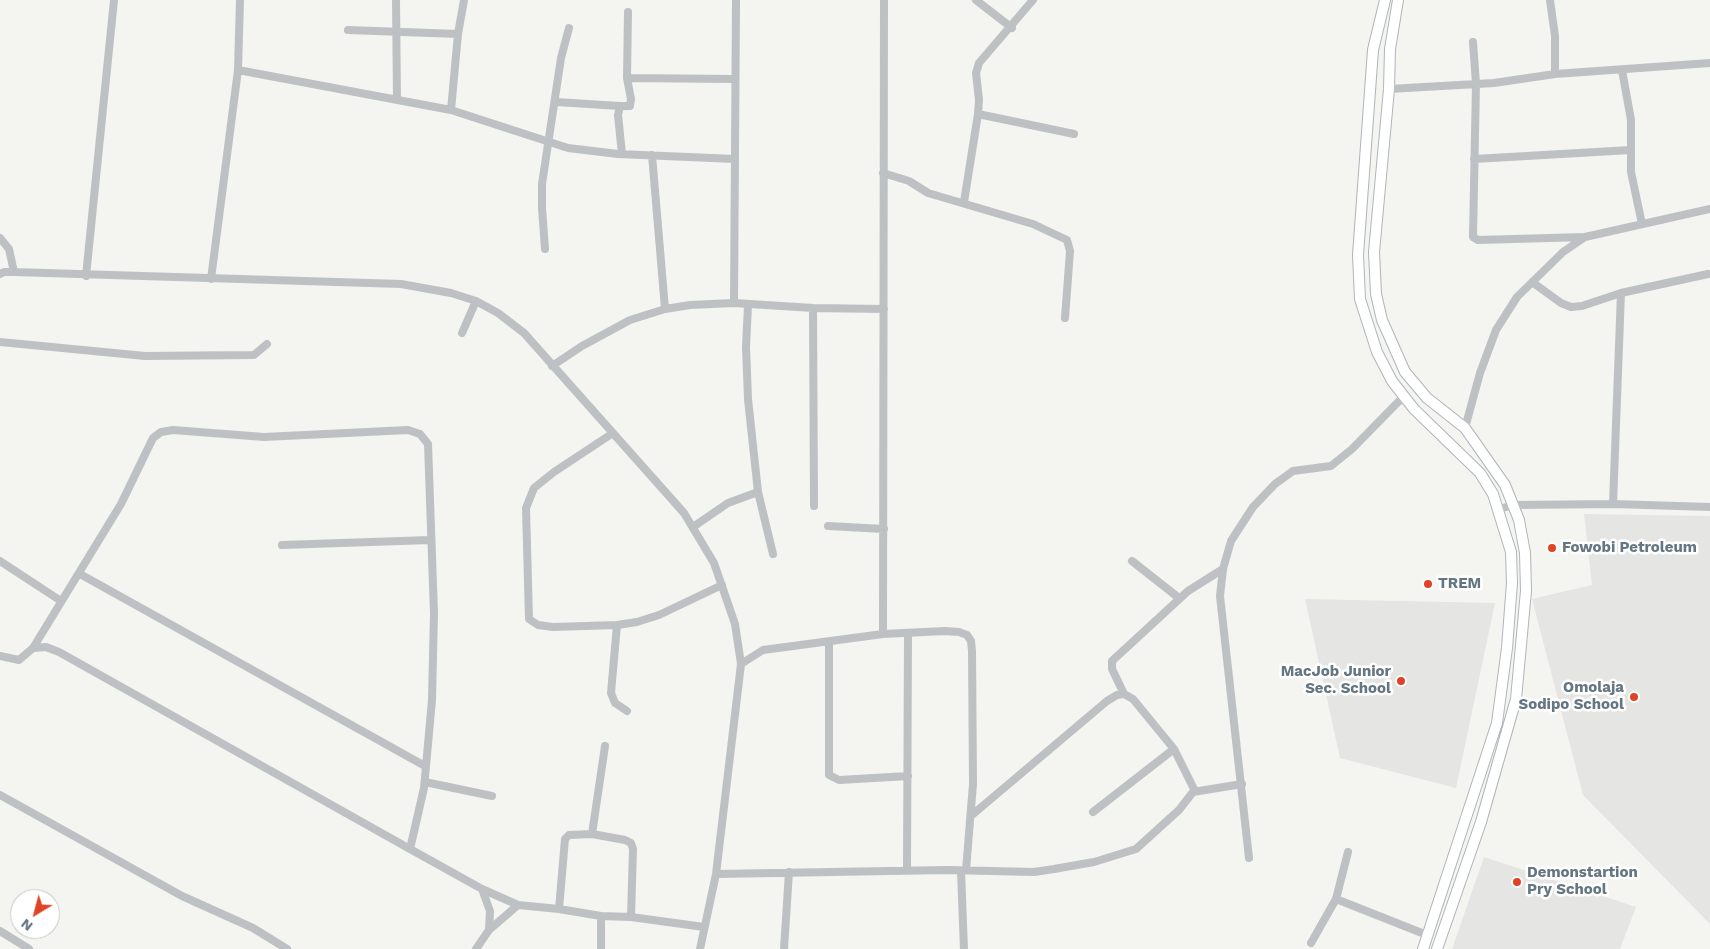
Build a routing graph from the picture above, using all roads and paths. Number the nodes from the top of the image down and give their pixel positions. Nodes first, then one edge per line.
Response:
1 (114, 0) edge
2 (240, 0) edge
3 (396, 0) edge
4 (464, 0) edge
5 (736, 0) edge
6 (884, 0) edge
7 (976, 0) edge
8 (1033, 0) edge
9 (1383, 0) edge
10 (1550, 0) edge
11 (1398, 2) edge
12 (628, 12) dead end
13 (569, 28) dead end
14 (1012, 28) junction
15 (348, 30) dead end
16 (396, 30) junction
17 (458, 34) junction
18 (1473, 42) dead end
19 (1710, 63) edge
20 (238, 70) junction
21 (1622, 70) junction
22 (1555, 74) junction
23 (628, 78) junction
24 (734, 79) junction
25 (1476, 84) junction
26 (1389, 89) junction
27 (397, 100) junction
28 (556, 102) junction
29 (620, 106) junction
30 (451, 110) junction
31 (978, 114) junction
32 (1074, 134) dead end
33 (550, 141) junction
34 (1631, 150) junction
35 (622, 154) junction
36 (652, 155) junction
37 (735, 159) junction
38 (1474, 159) junction
39 (883, 173) junction
40 (964, 202) junction
41 (1710, 209) edge
42 (1642, 224) junction
43 (1585, 237) junction
44 (0, 238) edge
45 (545, 248) dead end
46 (14, 272) junction
47 (0, 274) edge
48 (1708, 274) dead end
49 (86, 276) junction
50 (211, 278) junction
51 (1532, 282) junction
52 (1622, 293) junction
53 (476, 301) junction
54 (734, 303) junction
55 (748, 305) junction
56 (813, 308) junction
57 (664, 309) junction
58 (884, 309) junction
59 (1065, 318) dead end
60 (462, 333) dead end
61 (0, 342) edge
62 (267, 344) dead end
63 (552, 366) junction
64 (1404, 396) junction
65 (1465, 428) junction
66 (613, 433) junction
67 (758, 492) junction
68 (1613, 504) junction
69 (1514, 505) junction
70 (814, 506) dead end
71 (1710, 507) edge
72 (1499, 509) junction
73 (828, 526) dead end
74 (693, 527) junction
75 (884, 529) junction
76 (430, 540) junction
77 (282, 545) dead end
78 (774, 554) dead end
79 (0, 561) edge
80 (1132, 561) dead end
81 (1223, 569) junction
82 (80, 574) junction
83 (722, 585) junction
84 (1179, 598) junction
85 (61, 601) junction
86 (617, 625) junction
87 (883, 634) junction
88 (908, 634) junction
89 (829, 642) junction
90 (33, 648) junction
91 (0, 656) edge
92 (741, 664) junction
93 (1124, 694) junction
94 (627, 711) dead end
95 (605, 746) dead end
96 (1174, 749) junction
97 (425, 766) junction
98 (908, 776) junction
99 (425, 782) junction
100 (1242, 784) junction
101 (1195, 791) junction
102 (0, 795) edge
103 (492, 796) dead end
104 (1093, 812) dead end
105 (972, 815) junction
106 (592, 834) junction
107 (410, 849) junction
108 (1348, 852) dead end
109 (1249, 858) dead end
110 (907, 870) junction
111 (964, 871) junction
112 (789, 872) junction
113 (716, 874) junction
114 (482, 888) junction
115 (1336, 899) junction
116 (518, 905) junction
117 (559, 909) junction
118 (601, 916) junction
119 (631, 917) junction
120 (704, 927) junction
121 (489, 930) junction
122 (0, 931) edge
123 (1427, 934) junction
124 (1311, 943) dead end
125 (29, 949) edge
126 (287, 949) edge
127 (476, 949) edge
128 (601, 949) edge
129 (700, 949) edge
130 (784, 949) edge
131 (964, 949) edge
132 (1422, 949) edge
133 (1437, 949) edge

1 - 49 street
2 - 20 street
3 - 16 street
4 - 17 street
5 - 24 street
6 - 39 street
7 - 14 street
8 - 14 street
9 - 11 street
9 - 64 main road
10 - 22 street
11 - 26 main road
12 - 23 street
13 - 28 street
14 - 31 street
15 - 16 street
16 - 17 street
16 - 27 street
17 - 30 street
18 - 25 street
19 - 21 street
20 - 27 street
20 - 50 street
21 - 22 street
21 - 34 street
22 - 25 street
23 - 24 street
23 - 29 street
24 - 37 street
25 - 26 street
25 - 38 street
26 - 65 main road
27 - 30 street
28 - 29 street
28 - 33 street
29 - 35 street
30 - 33 street
31 - 32 street
31 - 40 street
33 - 35 street
33 - 45 street
34 - 38 street
34 - 42 street
35 - 36 street
36 - 37 street
36 - 57 street
37 - 54 street
38 - 43 street
39 - 40 street
39 - 58 street
40 - 59 street
41 - 42 street
42 - 43 street
43 - 51 street
44 - 46 street
46 - 47 street
46 - 49 street
48 - 52 street
49 - 50 street
50 - 53 street
51 - 52 street
51 - 65 street
52 - 68 street
53 - 60 street
53 - 63 street
54 - 55 street
54 - 57 street
55 - 56 street
55 - 67 street
56 - 58 street
56 - 70 street
57 - 63 street
58 - 75 street
61 - 62 street
63 - 66 street
64 - 72 main road
64 - 81 street
65 - 69 main road
66 - 74 street
66 - 86 street
67 - 74 street
67 - 78 street
68 - 69 street
68 - 71 street
69 - 72 street
69 - 133 main road
72 - 123 main road
73 - 75 street
74 - 83 street
75 - 87 street
76 - 77 street
76 - 82 street
76 - 97 street
79 - 85 street
80 - 84 street
81 - 84 street
81 - 100 street
82 - 85 street
82 - 97 street
83 - 86 street
83 - 92 street
84 - 93 street
85 - 90 street
86 - 94 street
87 - 88 street
87 - 89 street
88 - 98 street
88 - 105 street
89 - 92 street
89 - 98 street
90 - 91 street
90 - 107 street
92 - 113 street
93 - 96 street
93 - 105 street
95 - 106 street
96 - 101 street
96 - 104 street
97 - 99 street
98 - 110 street
99 - 103 street
99 - 107 street
100 - 101 street
100 - 109 street
101 - 111 street
102 - 126 street
105 - 111 street
106 - 117 street
106 - 119 street
107 - 114 street
108 - 115 street
110 - 111 street
110 - 112 street
111 - 131 street
112 - 113 street
112 - 130 street
113 - 120 street
114 - 116 street
114 - 121 street
115 - 123 street
115 - 124 street
116 - 117 street
116 - 121 street
117 - 118 street
118 - 119 street
118 - 128 street
119 - 120 street
120 - 129 street
121 - 127 street
122 - 125 street
123 - 132 main road

